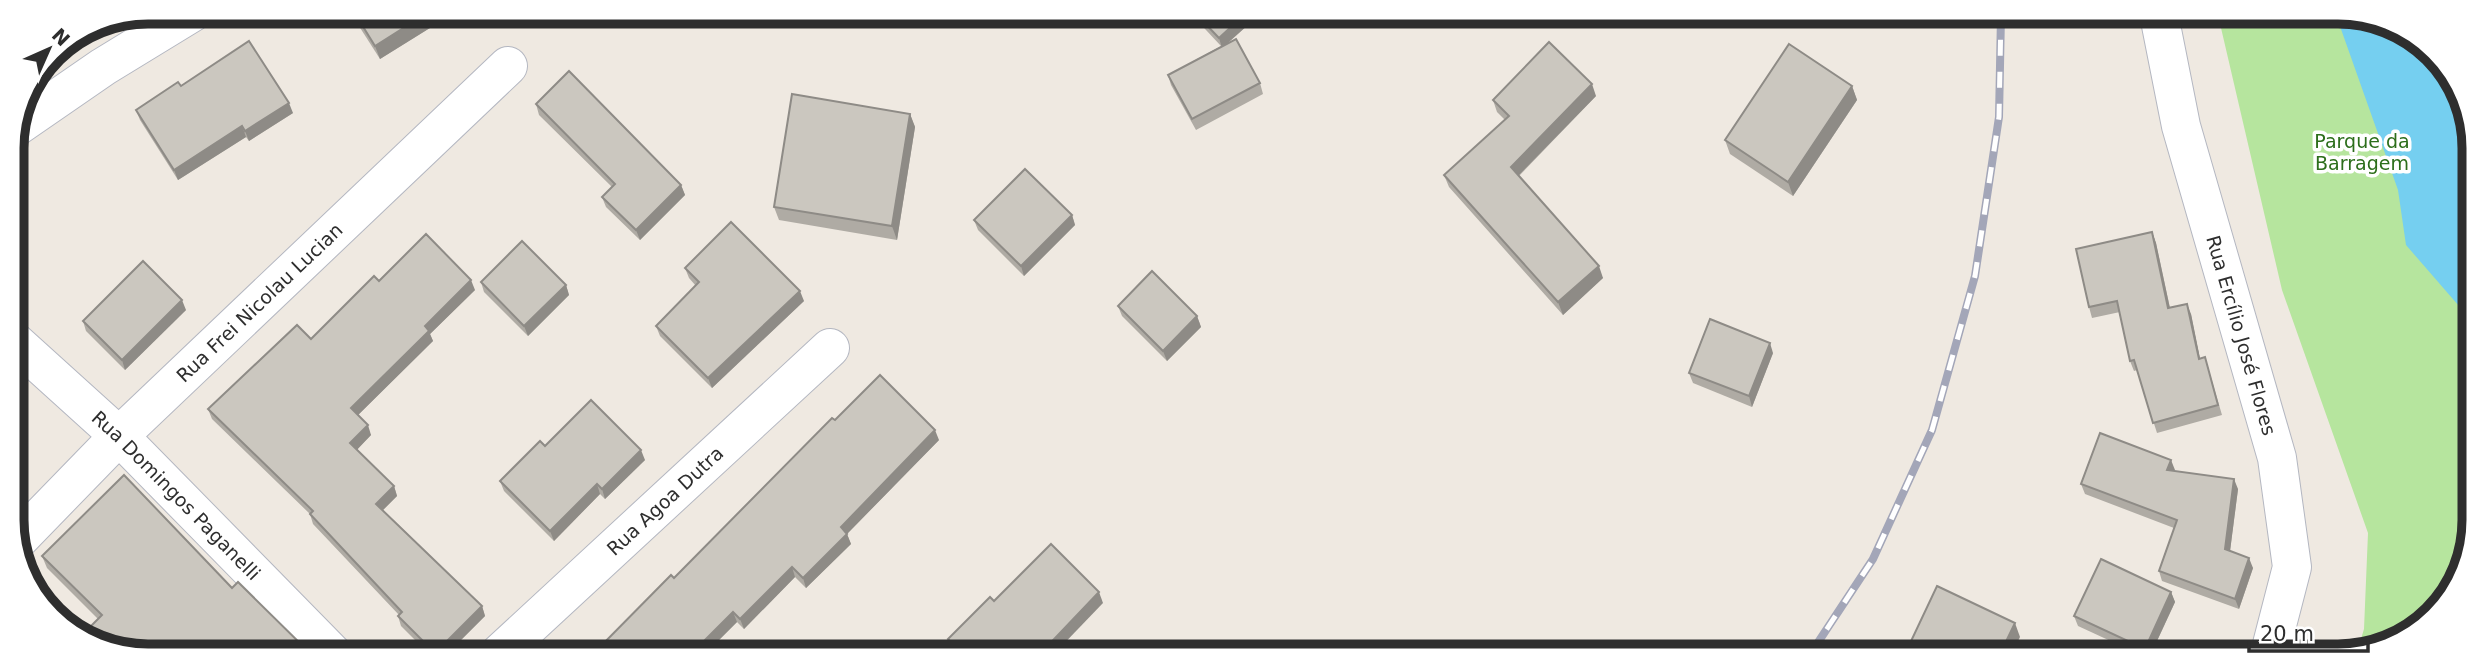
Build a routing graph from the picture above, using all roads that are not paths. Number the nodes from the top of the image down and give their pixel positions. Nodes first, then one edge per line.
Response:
1 (2161, 24) edge
2 (172, 25) edge
3 (508, 65) dead end
4 (29, 118) edge
5 (830, 348) dead end
6 (24, 350) edge
7 (119, 436) junction
8 (25, 532) edge
9 (2272, 644) edge
10 (324, 645) edge
11 (509, 645) edge

1 - 9 street, Rua Ercílio José Flores
2 - 4 street
3 - 7 street, Rua Frei Nicolau Lucian
5 - 11 street, Rua Agoa Dutra
6 - 7 street, Rua Domingos Paganelli
7 - 8 street, Rua Frei Nicolau Lucian
7 - 10 street, Rua Domingos Paganelli

